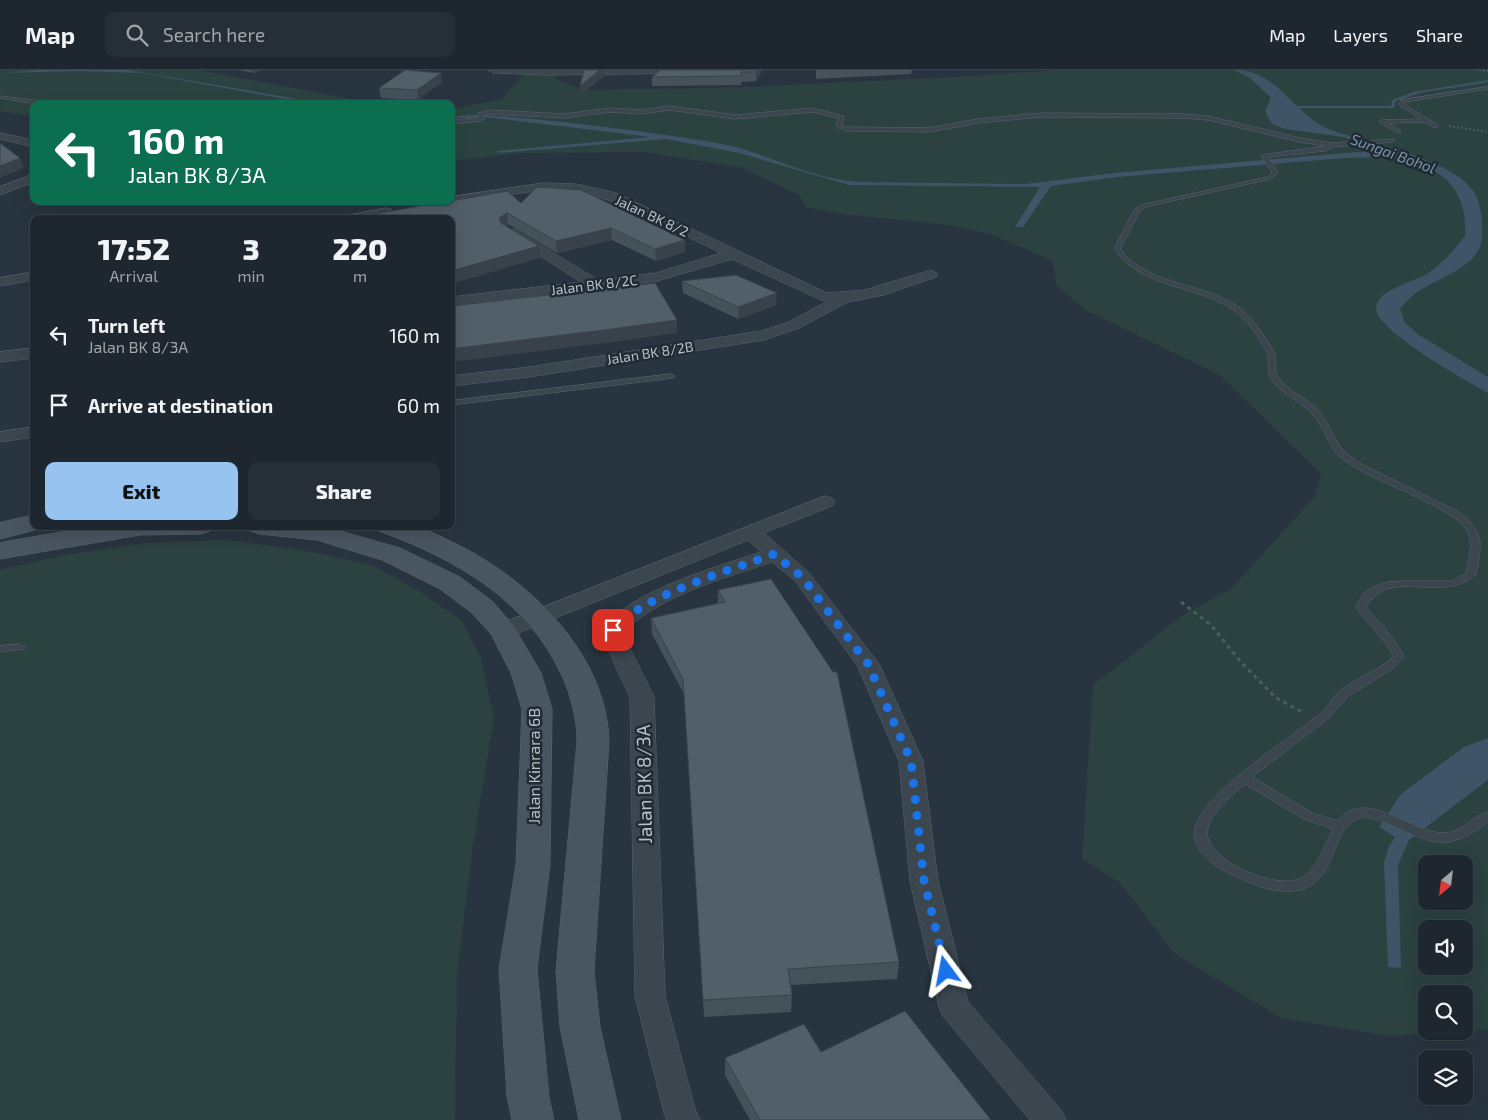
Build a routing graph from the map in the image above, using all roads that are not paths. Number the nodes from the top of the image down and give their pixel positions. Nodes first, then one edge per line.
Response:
1 (494, 70) edge
2 (695, 70) edge
3 (647, 71) edge
4 (1488, 88) edge
5 (0, 97) edge
6 (30, 101) edge
7 (1425, 120) junction
8 (455, 121) edge
9 (1436, 126) dead end
10 (1398, 131) dead end
11 (0, 136) edge
12 (1392, 140) dead end
13 (30, 143) edge
14 (1332, 145) junction
15 (30, 180) edge
16 (0, 191) edge
17 (455, 201) edge
18 (395, 211) edge
19 (372, 215) edge
20 (509, 230) edge
21 (733, 254) junction
22 (931, 274) dead end
23 (30, 277) edge
24 (0, 282) edge
25 (596, 285) junction
26 (842, 299) junction
27 (455, 302) edge
28 (30, 353) edge
29 (0, 357) edge
30 (671, 376) dead end
31 (455, 381) edge
32 (455, 403) edge
33 (30, 433) edge
34 (0, 437) edge
35 (825, 502) dead end
36 (30, 525) edge
37 (121, 530) edge
38 (293, 530) edge
39 (401, 530) edge
40 (0, 531) edge
41 (752, 533) junction
42 (0, 551) edge
43 (774, 554) junction
44 (540, 617) junction
45 (503, 630) junction
46 (20, 647) dead end
47 (0, 649) edge
48 (1246, 778) junction
49 (1488, 816) edge
50 (1341, 827) junction
51 (533, 1120) edge
52 (600, 1120) edge
53 (684, 1120) edge
54 (1050, 1120) edge

1 - 3 street
2 - 3 street
4 - 7 lane
5 - 6 lane
7 - 9 lane
7 - 10 lane
8 - 14 lane
11 - 13 street
12 - 14 lane
14 - 48 lane
15 - 16 street
17 - 21 street, Jalan BK 8/2
18 - 19 street
20 - 25 street
21 - 25 street, Jalan BK 8/2C
21 - 26 street, Jalan BK 8/2
22 - 26 street
23 - 24 street
25 - 27 street, Jalan BK 8/2C
26 - 31 street, Jalan BK 8/2B
28 - 29 street
30 - 32 lane
33 - 34 street
35 - 41 street
36 - 40 street
37 - 42 street
38 - 45 street, Jalan Kinrara 6B
39 - 44 street
41 - 43 street
41 - 44 street
43 - 53 street, Jalan BK 8/3A
43 - 54 street
44 - 45 street
44 - 52 street
45 - 51 street, Jalan Kinrara 6B
46 - 47 lane
48 - 50 lane
48 - 50 lane
49 - 50 lane

